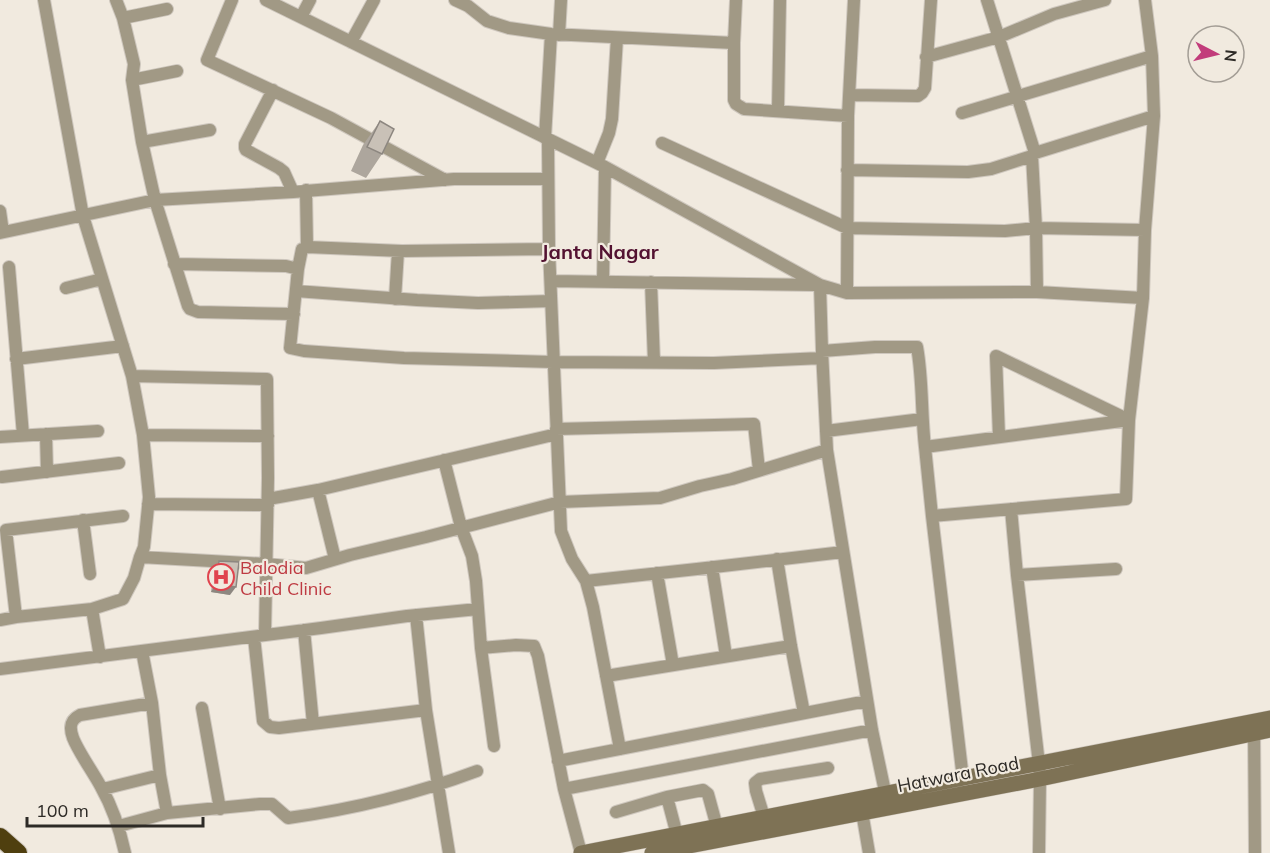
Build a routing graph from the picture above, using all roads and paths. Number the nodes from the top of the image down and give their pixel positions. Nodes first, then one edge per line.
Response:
1 (44, 0) edge
2 (116, 0) edge
3 (232, 0) edge
4 (266, 0) edge
5 (310, 0) edge
6 (374, 0) edge
7 (455, 0) edge
8 (561, 0) edge
9 (736, 0) edge
10 (780, 0) edge
11 (854, 0) edge
12 (931, 0) edge
13 (987, 0) edge
14 (1105, 0) edge
15 (1145, 0) edge
16 (167, 9) dead end
17 (301, 17) junction
18 (123, 18) junction
19 (555, 35) junction
20 (999, 37) junction
21 (618, 38) junction
22 (351, 42) junction
23 (734, 43) junction
24 (1152, 56) junction
25 (926, 57) junction
26 (177, 70) dead end
27 (132, 80) junction
28 (273, 90) junction
29 (850, 95) junction
30 (1017, 96) junction
31 (778, 110) junction
32 (962, 113) dead end
33 (848, 116) junction
34 (1154, 116) junction
35 (210, 130) dead end
36 (546, 138) junction
37 (142, 142) junction
38 (662, 143) dead end
39 (1033, 155) junction
40 (601, 165) junction
41 (848, 170) junction
42 (548, 179) junction
43 (445, 180) junction
44 (302, 191) junction
45 (155, 201) junction
46 (0, 211) edge
47 (83, 216) junction
48 (847, 228) junction
49 (1036, 228) junction
50 (1145, 230) junction
51 (1, 232) edge
52 (307, 247) junction
53 (549, 249) junction
54 (398, 251) junction
55 (174, 264) junction
56 (9, 267) dead end
57 (298, 269) junction
58 (102, 279) junction
59 (551, 281) junction
60 (603, 281) junction
61 (651, 282) junction
62 (820, 285) junction
63 (66, 288) dead end
64 (296, 291) junction
65 (1037, 292) junction
66 (847, 293) junction
67 (1143, 298) junction
68 (395, 299) junction
69 (551, 301) junction
70 (294, 314) junction
71 (123, 346) junction
72 (822, 354) junction
73 (16, 358) junction
74 (554, 362) junction
75 (654, 362) junction
76 (132, 376) junction
77 (922, 419) junction
78 (1129, 420) junction
79 (98, 431) dead end
80 (826, 431) junction
81 (556, 432) junction
82 (46, 434) junction
83 (23, 435) junction
84 (143, 435) junction
85 (268, 436) junction
86 (0, 437) edge
87 (999, 437) junction
88 (925, 447) junction
89 (827, 450) junction
90 (444, 460) junction
91 (119, 463) dead end
92 (759, 470) junction
93 (47, 472) junction
94 (2, 477) dead end
95 (318, 490) junction
96 (268, 502) junction
97 (560, 502) junction
98 (148, 504) junction
99 (1011, 509) junction
100 (123, 516) dead end
101 (932, 516) junction
102 (83, 520) junction
103 (461, 527) junction
104 (3, 530) edge
105 (843, 552) junction
106 (140, 557) junction
107 (335, 559) junction
108 (777, 559) junction
109 (267, 564) junction
110 (712, 567) junction
111 (1116, 569) dead end
112 (657, 573) junction
113 (90, 574) dead end
114 (1017, 575) junction
115 (586, 580) junction
116 (92, 609) junction
117 (478, 609) junction
118 (416, 615) junction
119 (16, 617) junction
120 (0, 620) edge
121 (304, 630) junction
122 (260, 636) junction
123 (790, 646) junction
124 (481, 648) junction
125 (142, 651) junction
126 (726, 656) junction
127 (100, 657) junction
128 (673, 664) junction
129 (0, 669) edge
130 (606, 676) junction
131 (867, 700) junction
132 (152, 703) junction
133 (202, 708) dead end
134 (426, 710) junction
135 (804, 713) junction
136 (1270, 718) edge
137 (313, 724) junction
138 (1259, 728) edge
139 (872, 730) junction
140 (494, 746) dead end
141 (620, 748) junction
142 (558, 761) junction
143 (828, 768) dead end
144 (477, 771) dead end
145 (1040, 772) junction
146 (160, 775) junction
147 (963, 779) junction
148 (438, 786) junction
149 (103, 789) junction
150 (564, 789) junction
151 (667, 797) junction
152 (887, 800) junction
153 (220, 809) junction
154 (616, 812) dead end
155 (862, 812) junction
156 (167, 813) junction
157 (764, 817) junction
158 (118, 826) junction
159 (717, 826) junction
160 (677, 835) junction
161 (0, 837) edge
162 (657, 849) edge
163 (18, 853) edge
164 (125, 853) edge
165 (449, 853) edge
166 (581, 853) edge
167 (869, 853) edge
168 (1039, 853) edge
169 (1254, 853) edge

1 - 47 street
2 - 18 street
3 - 28 street
4 - 17 street
5 - 17 street
6 - 22 street
7 - 19 street
8 - 19 street
9 - 23 street
10 - 31 street
11 - 29 street
12 - 25 street
13 - 20 street
14 - 20 street
15 - 24 street
16 - 18 street
17 - 22 street
18 - 27 street
19 - 21 street
19 - 36 street
20 - 25 street
20 - 30 street
21 - 23 street
21 - 40 street
22 - 36 street
23 - 31 street
24 - 30 street
24 - 34 street
25 - 29 street
26 - 27 street
27 - 37 street
28 - 43 street
28 - 44 street
29 - 33 street
30 - 32 street
30 - 39 street
31 - 33 street
33 - 41 street
34 - 39 street
34 - 50 street
35 - 37 street
36 - 40 street
36 - 42 street
37 - 45 street
38 - 48 street
39 - 41 street
39 - 49 street
40 - 60 street
40 - 62 street
41 - 48 street
42 - 43 street
42 - 53 street
43 - 44 street
44 - 45 street
44 - 52 street
45 - 47 street
45 - 55 street
46 - 51 street
47 - 51 street
47 - 58 street
48 - 49 street
48 - 66 street
49 - 50 street
49 - 65 street
50 - 67 street
52 - 54 street
52 - 57 street
53 - 54 street
53 - 59 street
54 - 68 street
55 - 57 street
55 - 70 street
56 - 73 street
57 - 64 street
58 - 63 street
58 - 71 street
59 - 60 street
59 - 69 street
60 - 61 street
61 - 62 street
61 - 75 street
62 - 66 street
62 - 72 street
64 - 68 street
64 - 70 street
65 - 66 street
65 - 67 street
67 - 78 street
68 - 69 street
69 - 74 street
70 - 74 street
71 - 73 street
71 - 76 street
72 - 75 street
72 - 77 street
72 - 80 street
73 - 83 street
74 - 75 street
74 - 81 street
76 - 84 street
76 - 85 street
77 - 80 street
77 - 88 street
78 - 87 street
78 - 87 street
78 - 99 street
79 - 82 street
80 - 89 street
81 - 90 street
81 - 92 street
81 - 97 street
82 - 83 street
82 - 93 street
83 - 86 street
84 - 85 street
84 - 98 street
85 - 96 street
87 - 88 street
88 - 101 street
89 - 92 street
89 - 105 street
90 - 95 street
90 - 103 street
91 - 93 street
92 - 97 street
93 - 94 street
95 - 96 street
95 - 107 street
96 - 98 street
96 - 109 street
97 - 103 street
97 - 115 street
98 - 106 street
99 - 101 street
99 - 114 street
100 - 102 street
101 - 147 street
102 - 104 street
102 - 113 street
103 - 107 street
103 - 117 street
104 - 119 street
105 - 108 street
105 - 131 street
106 - 109 street
106 - 116 street
107 - 109 street
108 - 110 street
108 - 123 street
109 - 122 street
110 - 112 street
110 - 126 street
111 - 114 street
112 - 115 street
112 - 128 street
114 - 145 street
115 - 130 street
116 - 119 street
116 - 127 street
117 - 118 street
117 - 124 street
118 - 121 street
118 - 134 street
119 - 120 street
121 - 122 street
121 - 137 street
122 - 125 street
122 - 137 street
123 - 126 street
123 - 135 street
124 - 140 street
124 - 142 street
125 - 127 street
125 - 132 street
126 - 128 street
127 - 129 street
128 - 130 street
130 - 141 street
131 - 135 street
131 - 139 street
132 - 146 street
132 - 149 street
133 - 153 street
134 - 137 street
134 - 148 street
135 - 141 street
136 - 138 street, Hatwara Road
138 - 145 street, Hatwara Road
138 - 169 street
139 - 150 street
139 - 152 street
141 - 142 street
142 - 150 street
143 - 157 street
144 - 148 street
145 - 147 street
145 - 152 street, Hatwara Road
145 - 168 street
146 - 149 street
146 - 156 street
147 - 152 street
148 - 153 street
148 - 165 street
149 - 158 street
150 - 166 street
151 - 154 street
151 - 159 street
151 - 160 street
152 - 155 street, Hatwara Road
152 - 157 street
153 - 156 street
155 - 162 street, Hatwara Road
155 - 167 street
156 - 158 street
157 - 159 street
158 - 164 street
159 - 160 street
160 - 162 street
161 - 163 highway
162 - 166 street

